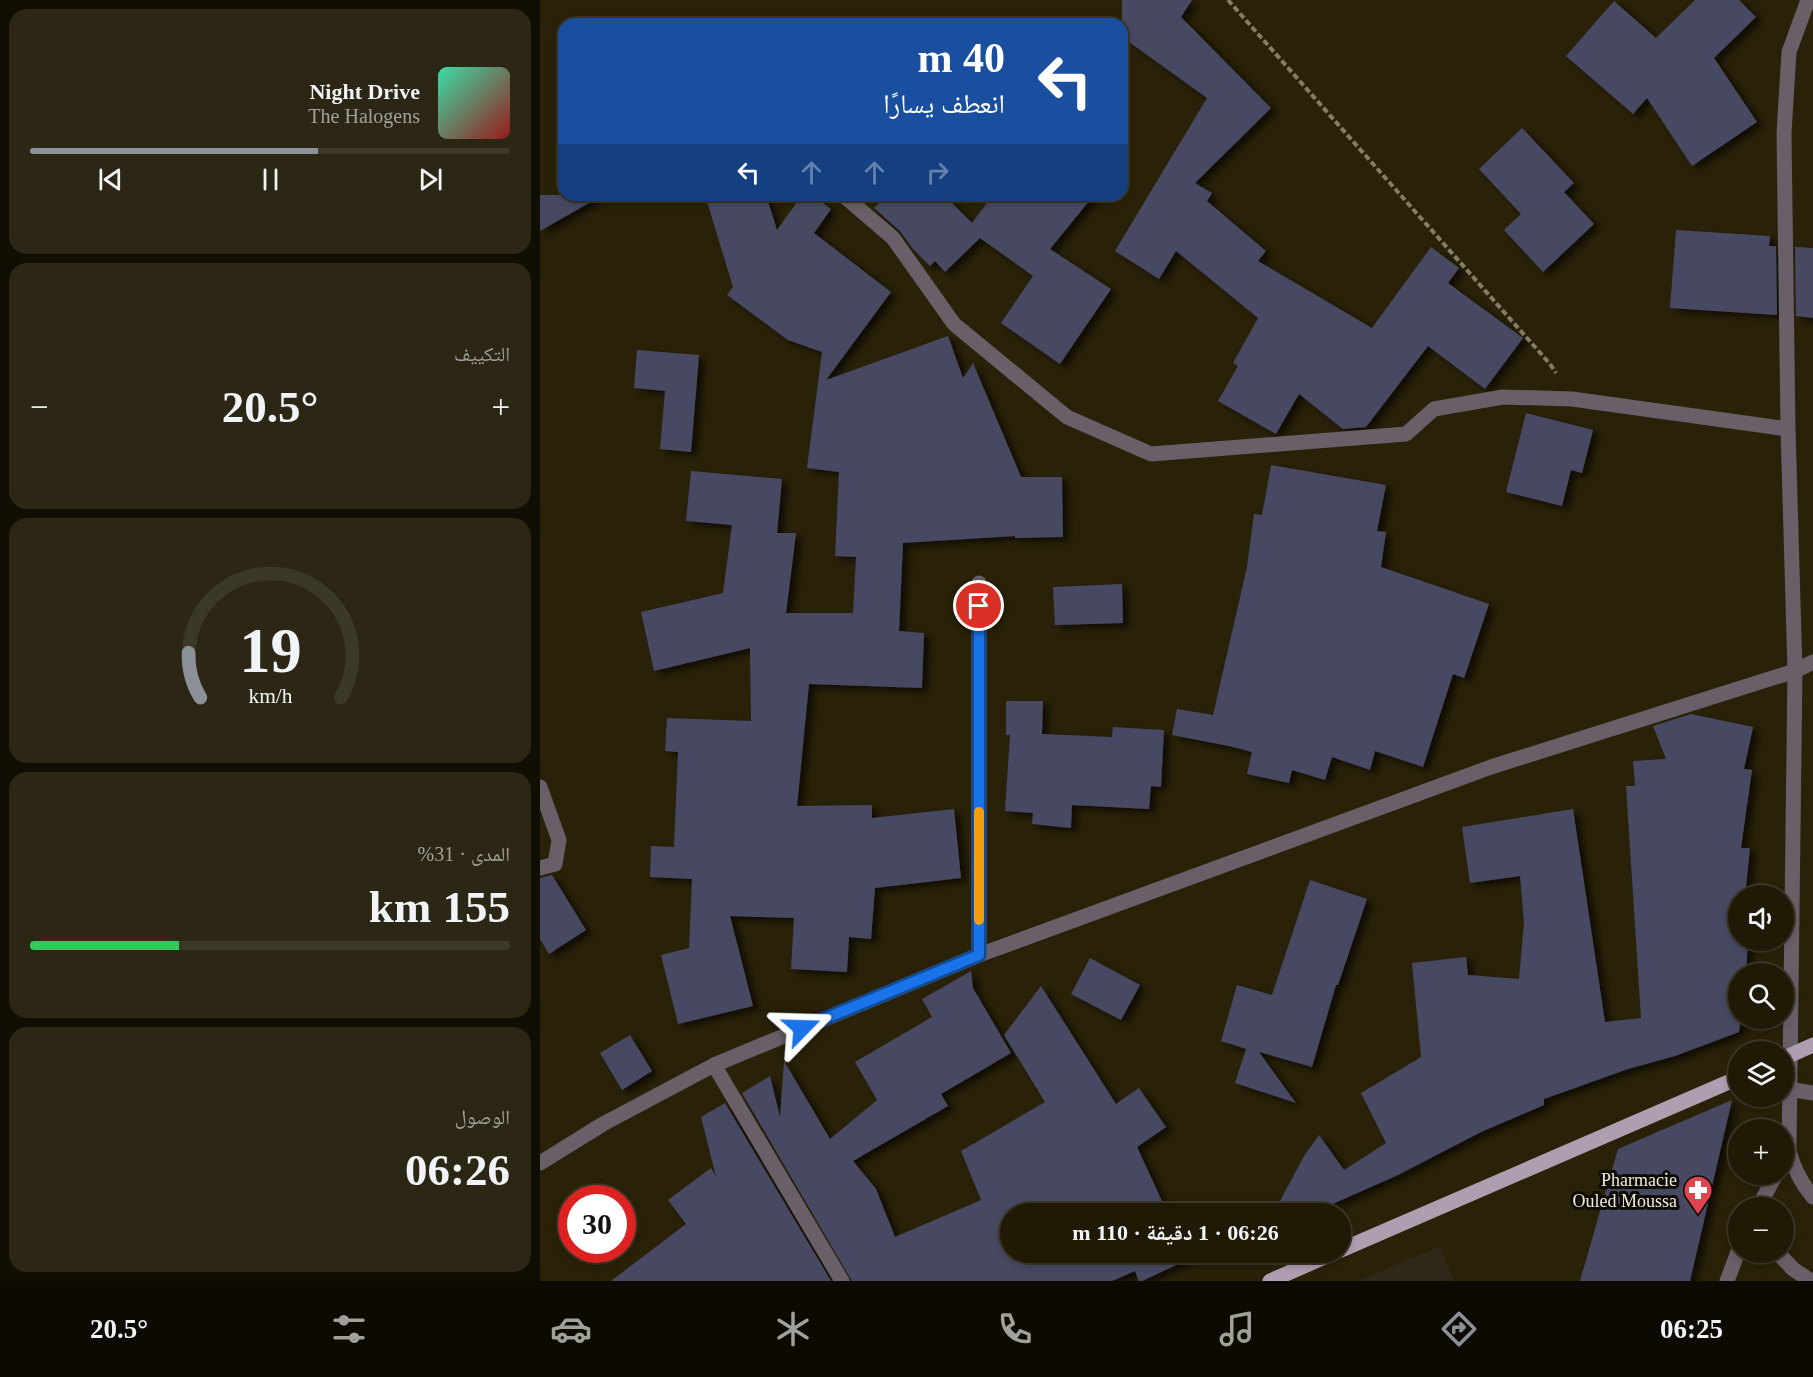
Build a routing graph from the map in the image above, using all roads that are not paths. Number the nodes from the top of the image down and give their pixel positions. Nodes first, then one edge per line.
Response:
1 (1808, 0) edge
2 (850, 201) edge
3 (1788, 429) junction
4 (979, 583) dead end
5 (1813, 662) edge
6 (1795, 671) junction
7 (540, 787) edge
8 (540, 868) edge
9 (979, 955) junction
10 (1786, 1041) edge
11 (1813, 1045) edge
12 (1794, 1053) edge
13 (714, 1065) junction
14 (1728, 1082) edge
15 (1794, 1090) edge
16 (1813, 1093) edge
17 (540, 1163) edge
18 (1794, 1168) edge
19 (1813, 1197) edge
20 (1351, 1246) edge
21 (1311, 1263) edge
22 (1734, 1263) edge
23 (1787, 1263) edge
24 (842, 1281) edge
25 (1270, 1281) edge
26 (1727, 1281) edge
27 (1811, 1281) edge

1 - 3 street
2 - 3 street
3 - 6 street
4 - 9 street
5 - 6 street
6 - 9 street
6 - 10 street
7 - 8 street
9 - 13 street
11 - 12 main road
13 - 17 street
13 - 24 street
14 - 20 main road
15 - 16 street
18 - 19 street
21 - 25 main road
22 - 26 street
23 - 27 street

